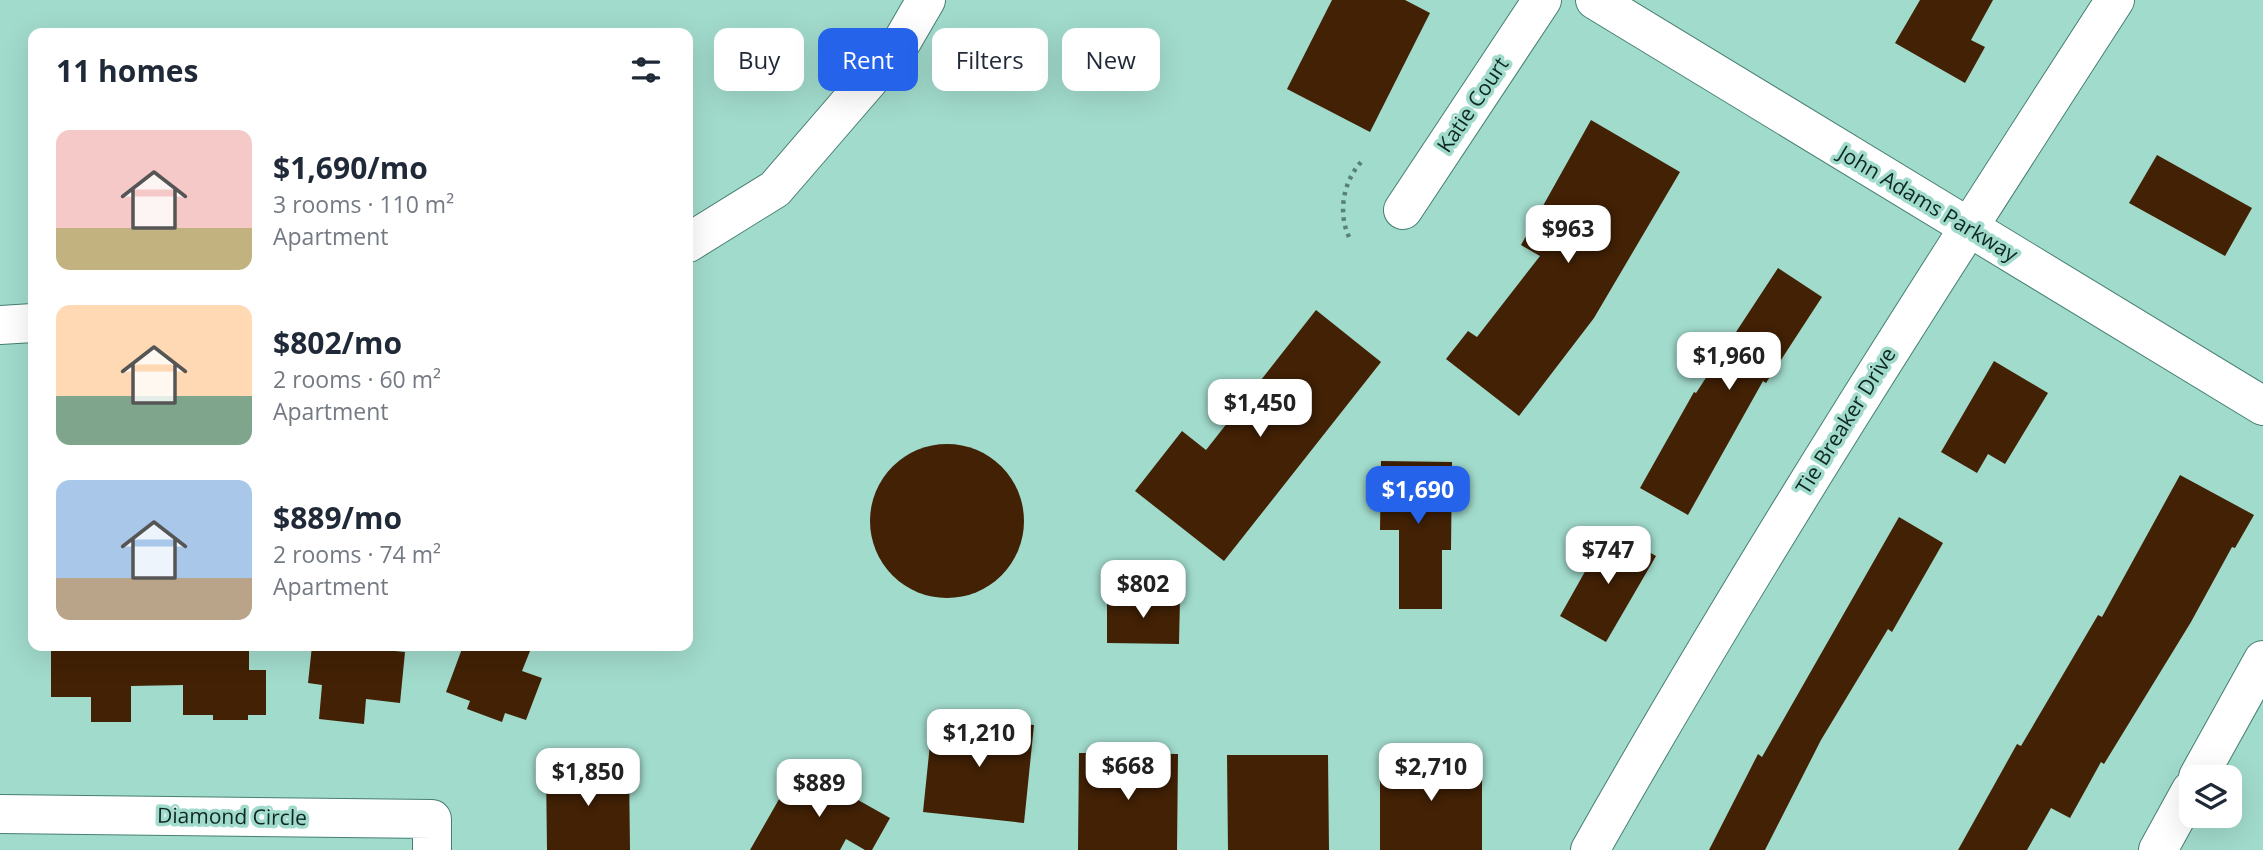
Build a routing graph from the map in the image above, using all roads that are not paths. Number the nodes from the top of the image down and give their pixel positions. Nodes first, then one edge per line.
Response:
1 (926, 0) edge
2 (1542, 0) edge
3 (1595, 0) edge
4 (2115, 0) edge
5 (1403, 210) dead end
6 (1967, 228) junction
7 (693, 240) edge
8 (28, 323) edge
9 (0, 325) edge
10 (2263, 406) edge
11 (2263, 660) edge
12 (2205, 765) edge
13 (2179, 812) edge
14 (0, 814) edge
15 (432, 850) edge
16 (1590, 850) edge
17 (2158, 850) edge

1 - 7 street
2 - 5 street, Katie Court
3 - 6 street, John Adams Parkway
4 - 6 street, Tie Breaker Drive
6 - 10 street, John Adams Parkway
6 - 16 street, Tie Breaker Drive
8 - 9 street
11 - 12 street
13 - 17 street
14 - 15 street, Diamond Circle

